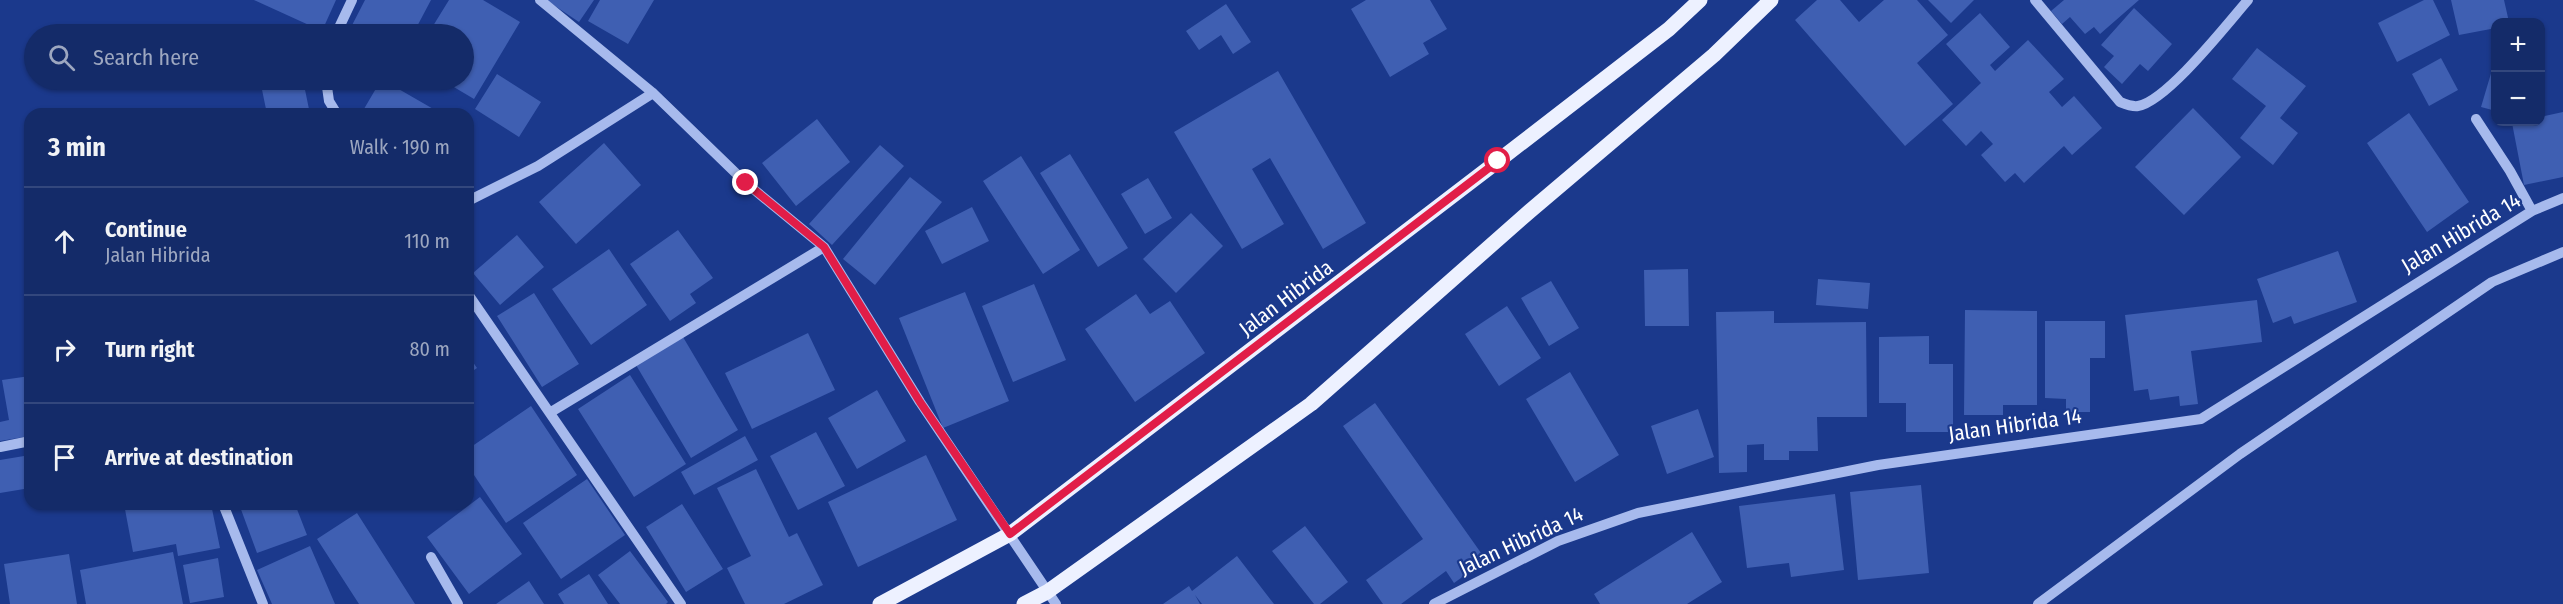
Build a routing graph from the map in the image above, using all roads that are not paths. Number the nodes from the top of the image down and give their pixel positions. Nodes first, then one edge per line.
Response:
1 (352, 0) edge
2 (540, 0) edge
3 (1700, 0) edge
4 (1772, 0) edge
5 (2035, 0) edge
6 (2248, 0) edge
7 (341, 24) edge
8 (327, 90) edge
9 (653, 93) junction
10 (333, 108) edge
11 (2476, 119) dead end
12 (474, 198) edge
13 (2563, 198) edge
14 (2532, 211) junction
15 (824, 247) junction
16 (2563, 252) edge
17 (474, 303) edge
18 (551, 412) junction
19 (24, 442) edge
20 (0, 447) edge
21 (225, 510) edge
22 (1010, 534) junction
23 (431, 557) dead end
24 (1051, 598) edge
25 (263, 604) edge
26 (458, 604) edge
27 (681, 604) edge
28 (880, 604) edge
29 (1024, 604) edge
30 (1434, 604) edge
31 (2038, 604) edge

1 - 7 street
2 - 9 street
3 - 22 main road, Jalan Hibrida
4 - 24 main road
5 - 6 street
8 - 10 street
9 - 12 street
9 - 15 street
11 - 14 street
13 - 14 street, Jalan Hibrida 14
14 - 30 street, Jalan Hibrida 14
15 - 18 street
15 - 22 street
16 - 31 street
17 - 18 street
18 - 27 street
19 - 20 street
21 - 25 street
22 - 24 street
22 - 28 main road, Jalan Hibrida
23 - 26 street
24 - 29 main road

